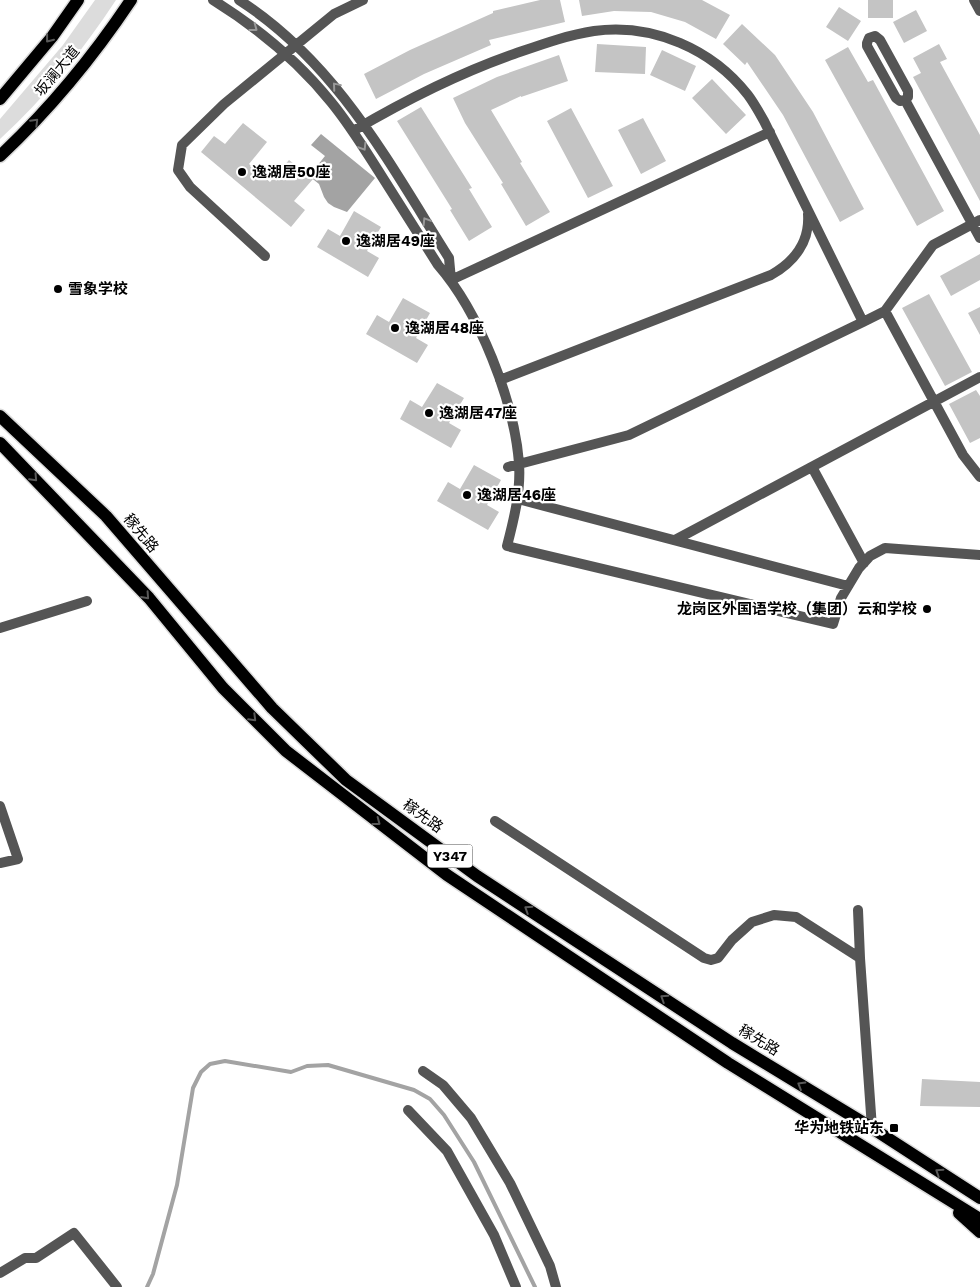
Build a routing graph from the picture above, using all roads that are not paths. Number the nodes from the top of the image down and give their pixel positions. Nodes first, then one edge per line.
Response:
1 (78, 0) edge
2 (131, 0) edge
3 (214, 0) edge
4 (239, 0) edge
5 (363, 0) edge
6 (974, 0) edge
7 (980, 11) edge
8 (296, 45) junction
9 (285, 54) junction
10 (0, 99) edge
11 (905, 100) junction
12 (365, 124) junction
13 (353, 131) junction
14 (770, 132) junction
15 (0, 156) edge
16 (808, 211) junction
17 (976, 222) edge
18 (980, 238) edge
19 (265, 256) dead end
20 (451, 280) junction
21 (885, 310) junction
22 (863, 322) junction
23 (980, 377) edge
24 (500, 380) junction
25 (934, 402) junction
26 (0, 416) edge
27 (0, 443) edge
28 (519, 464) junction
29 (508, 467) dead end
30 (812, 467) junction
31 (980, 477) edge
32 (518, 499) junction
33 (674, 540) junction
34 (980, 555) edge
35 (864, 563) junction
36 (848, 586) junction
37 (87, 601) dead end
38 (0, 628) edge
39 (0, 806) edge
40 (494, 821) dead end
41 (0, 863) edge
42 (858, 910) dead end
43 (860, 958) junction
44 (423, 1071) dead end
45 (408, 1110) dead end
46 (872, 1128) junction
47 (960, 1186) junction
48 (980, 1192) edge
49 (937, 1193) junction
50 (980, 1198) edge
51 (980, 1219) edge
52 (980, 1232) edge
53 (0, 1273) edge
54 (117, 1287) edge
55 (516, 1287) edge
56 (556, 1287) edge

1 -> 10 main road, 坂澜大道
15 -> 2 main road, 坂澜大道
3 -> 9 street
4 - 8 street
5 - 8 street
6 - 7 street
8 - 9 street
12 -> 8 street
9 - 13 street
9 - 19 street
11 - 11 street
11 - 17 street
12 - 13 street
12 - 14 street
20 -> 12 street
13 -> 20 street
14 - 16 street
14 - 20 street
16 - 22 street
16 - 24 street
17 - 18 street
17 - 21 street
20 - 24 street
21 - 22 street
21 - 25 street
22 - 28 street
23 - 25 street
24 - 28 street
25 - 30 street
25 - 31 street
46 -> 26 main road, 稼先路 / Y347
27 -> 49 main road, Y347
28 - 29 street
28 - 32 street
30 - 33 street
30 - 35 street
32 - 33 street
32 - 36 street
33 - 36 street
34 - 35 street
35 - 36 street
37 - 38 street
39 - 41 street
40 - 43 street
42 - 43 street
43 - 46 street
44 - 56 street
45 - 55 street
47 -> 46 main road, 稼先路 / Y347
47 - 48 main road
47 - 50 main road, 稼先路 / Y347
49 - 51 main road, Y347
49 - 52 main road
53 - 54 street

